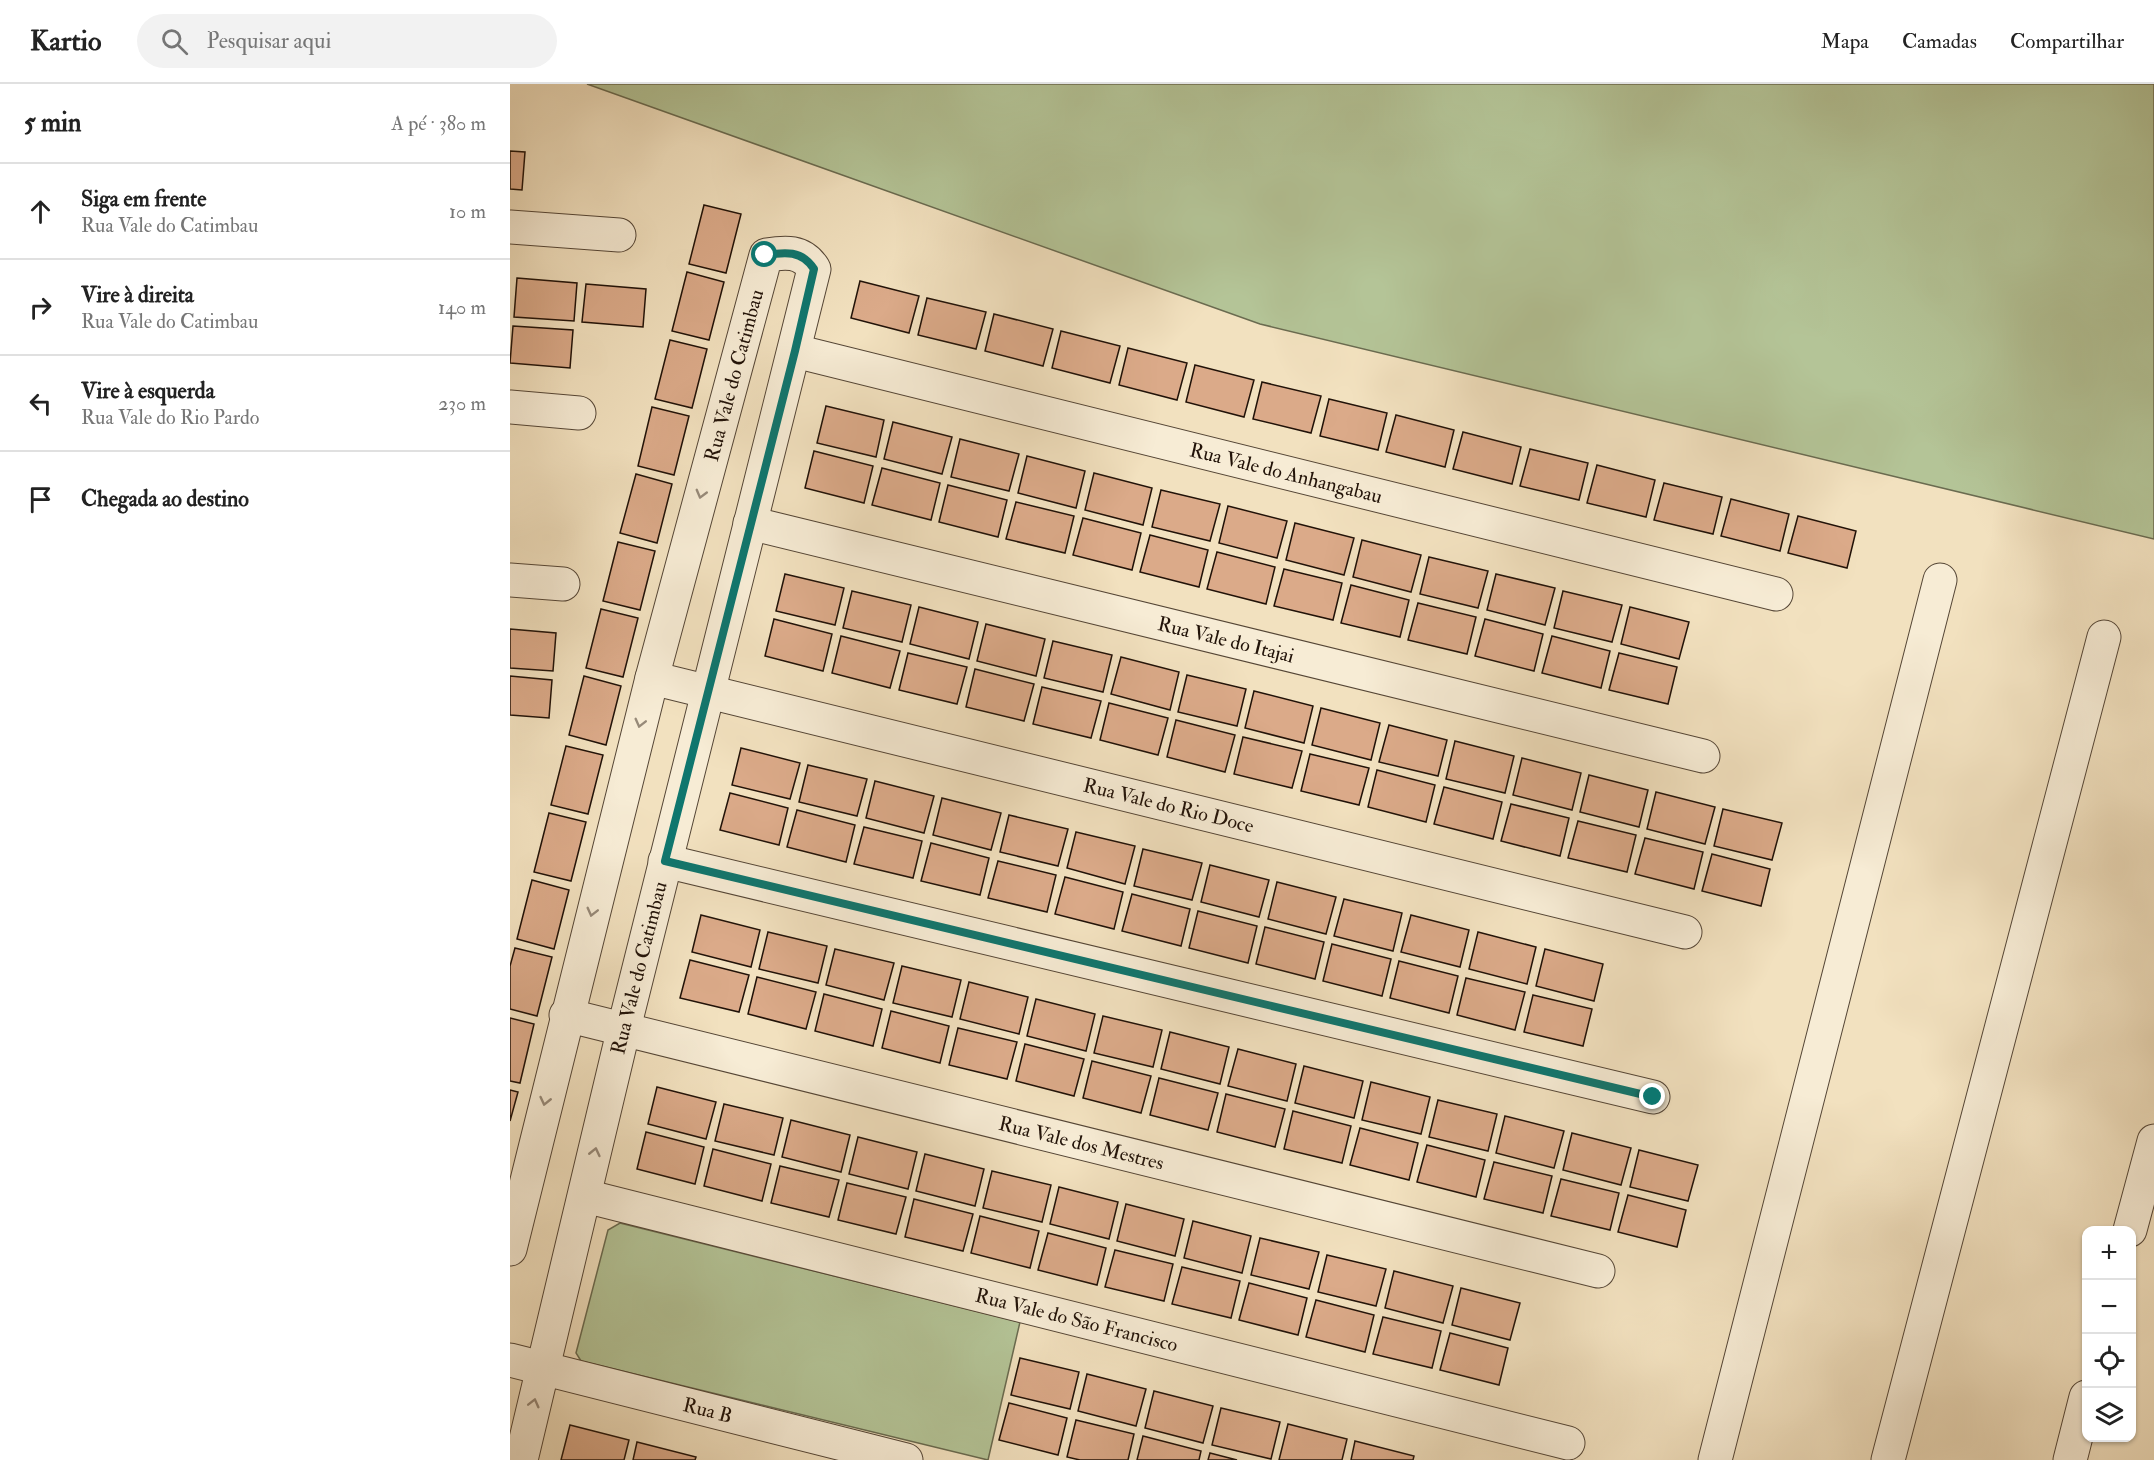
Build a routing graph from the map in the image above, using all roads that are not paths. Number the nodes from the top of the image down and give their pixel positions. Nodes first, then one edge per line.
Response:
1 (510, 227) edge
2 (619, 235) dead end
3 (795, 351) junction
4 (510, 407) edge
5 (579, 413) dead end
6 (750, 523) junction
7 (510, 580) edge
8 (1940, 580) dead end
9 (563, 584) dead end
10 (1776, 594) dead end
11 (2104, 637) dead end
12 (652, 678) junction
13 (709, 691) junction
14 (1703, 756) dead end
15 (665, 861) junction
16 (1685, 932) dead end
17 (566, 1015) junction
18 (624, 1028) junction
19 (1653, 1097) dead end
20 (2154, 1141) edge
21 (585, 1196) junction
22 (2131, 1226) edge
23 (510, 1249) edge
24 (1598, 1271) dead end
25 (510, 1360) edge
26 (543, 1367) junction
27 (2082, 1413) edge
28 (1568, 1443) dead end
29 (520, 1460) edge
30 (906, 1460) edge
31 (1715, 1460) edge
32 (1888, 1460) edge
33 (2070, 1460) edge

1 - 2 street
3 - 6 street, Rua Vale do Catimbau
3 - 10 street, Rua Vale do Anhangabau
3 -> 12 street, Rua Vale do Catimbau
4 - 5 street
6 - 13 street, Rua Vale do Catimbau
6 - 14 street, Rua Vale do Itajai
7 - 9 street
8 - 31 street
11 - 32 street
12 - 13 street, Rua Vale do Rio Doce
12 -> 17 street, Rua Vale do Catimbau
13 - 15 street, Rua Vale do Catimbau
13 - 16 street, Rua Vale do Rio Doce
15 - 18 street, Rua Vale do Catimbau
15 - 19 street
17 - 18 street, Rua Vale dos Mestres
17 -> 23 street, Rua Vale do Catimbau
21 -> 18 street, Rua Vale do Catimbau
18 - 24 street, Rua Vale dos Mestres
20 - 22 street
21 - 26 street, Rua Vale do Catimbau
21 - 28 street, Rua Vale do São Francisco
25 - 26 street, Rua B
29 -> 26 street, Rua Vale do Catimbau
26 - 30 street, Rua B
27 - 33 street

